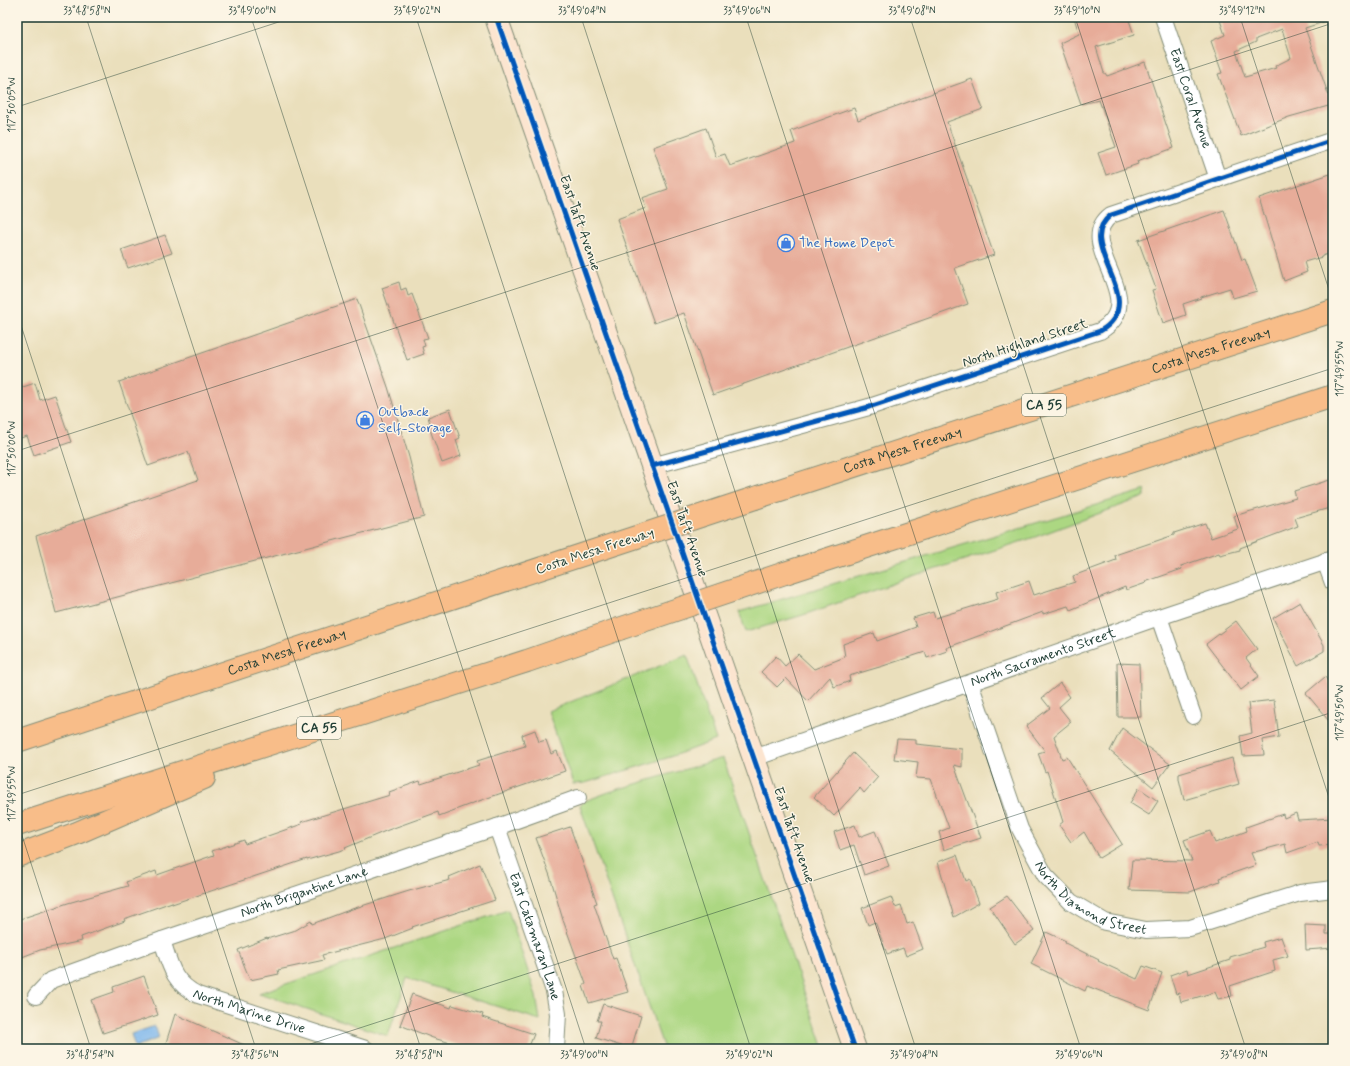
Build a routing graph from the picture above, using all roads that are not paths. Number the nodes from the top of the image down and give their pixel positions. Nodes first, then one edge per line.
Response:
1 (496, 17) edge
2 (1163, 17) edge
3 (1333, 140) edge
4 (1218, 179) junction
5 (1333, 311) edge
6 (1333, 396) edge
7 (652, 466) junction
8 (1329, 560) edge
9 (1333, 582) edge
10 (1159, 617) junction
11 (970, 683) junction
12 (1193, 716) dead end
13 (328, 725) junction
14 (17, 741) edge
15 (754, 758) junction
16 (578, 798) dead end
17 (17, 825) edge
18 (497, 827) junction
19 (17, 856) edge
20 (1333, 889) edge
21 (162, 940) junction
22 (36, 996) dead end
23 (366, 1049) edge
24 (556, 1049) edge
25 (855, 1049) edge

1 - 7 main road, East Taft Avenue
2 - 4 street, East Coral Avenue
3 - 4 street, North Highland Street
4 - 7 street, North Highland Street
5 - 14 highway, Costa Mesa Freeway / CA 55, bridge
6 - 13 highway, CA 55, bridge
7 - 15 main road, East Taft Avenue
8 - 9 street
8 - 10 street, North Sacramento Street
10 - 11 street, North Sacramento Street
10 - 12 street
11 - 15 street, North Sacramento Street
11 - 20 street, North Diamond Street
13 - 17 highway, CA 55
13 - 19 highway
15 - 25 main road, East Taft Avenue
16 - 18 street, North Brigantine Lane
18 - 21 street, North Brigantine Lane
18 - 24 street, East Catamaran Lane
21 - 22 street, North Brigantine Lane
21 - 23 street, North Marine Drive

